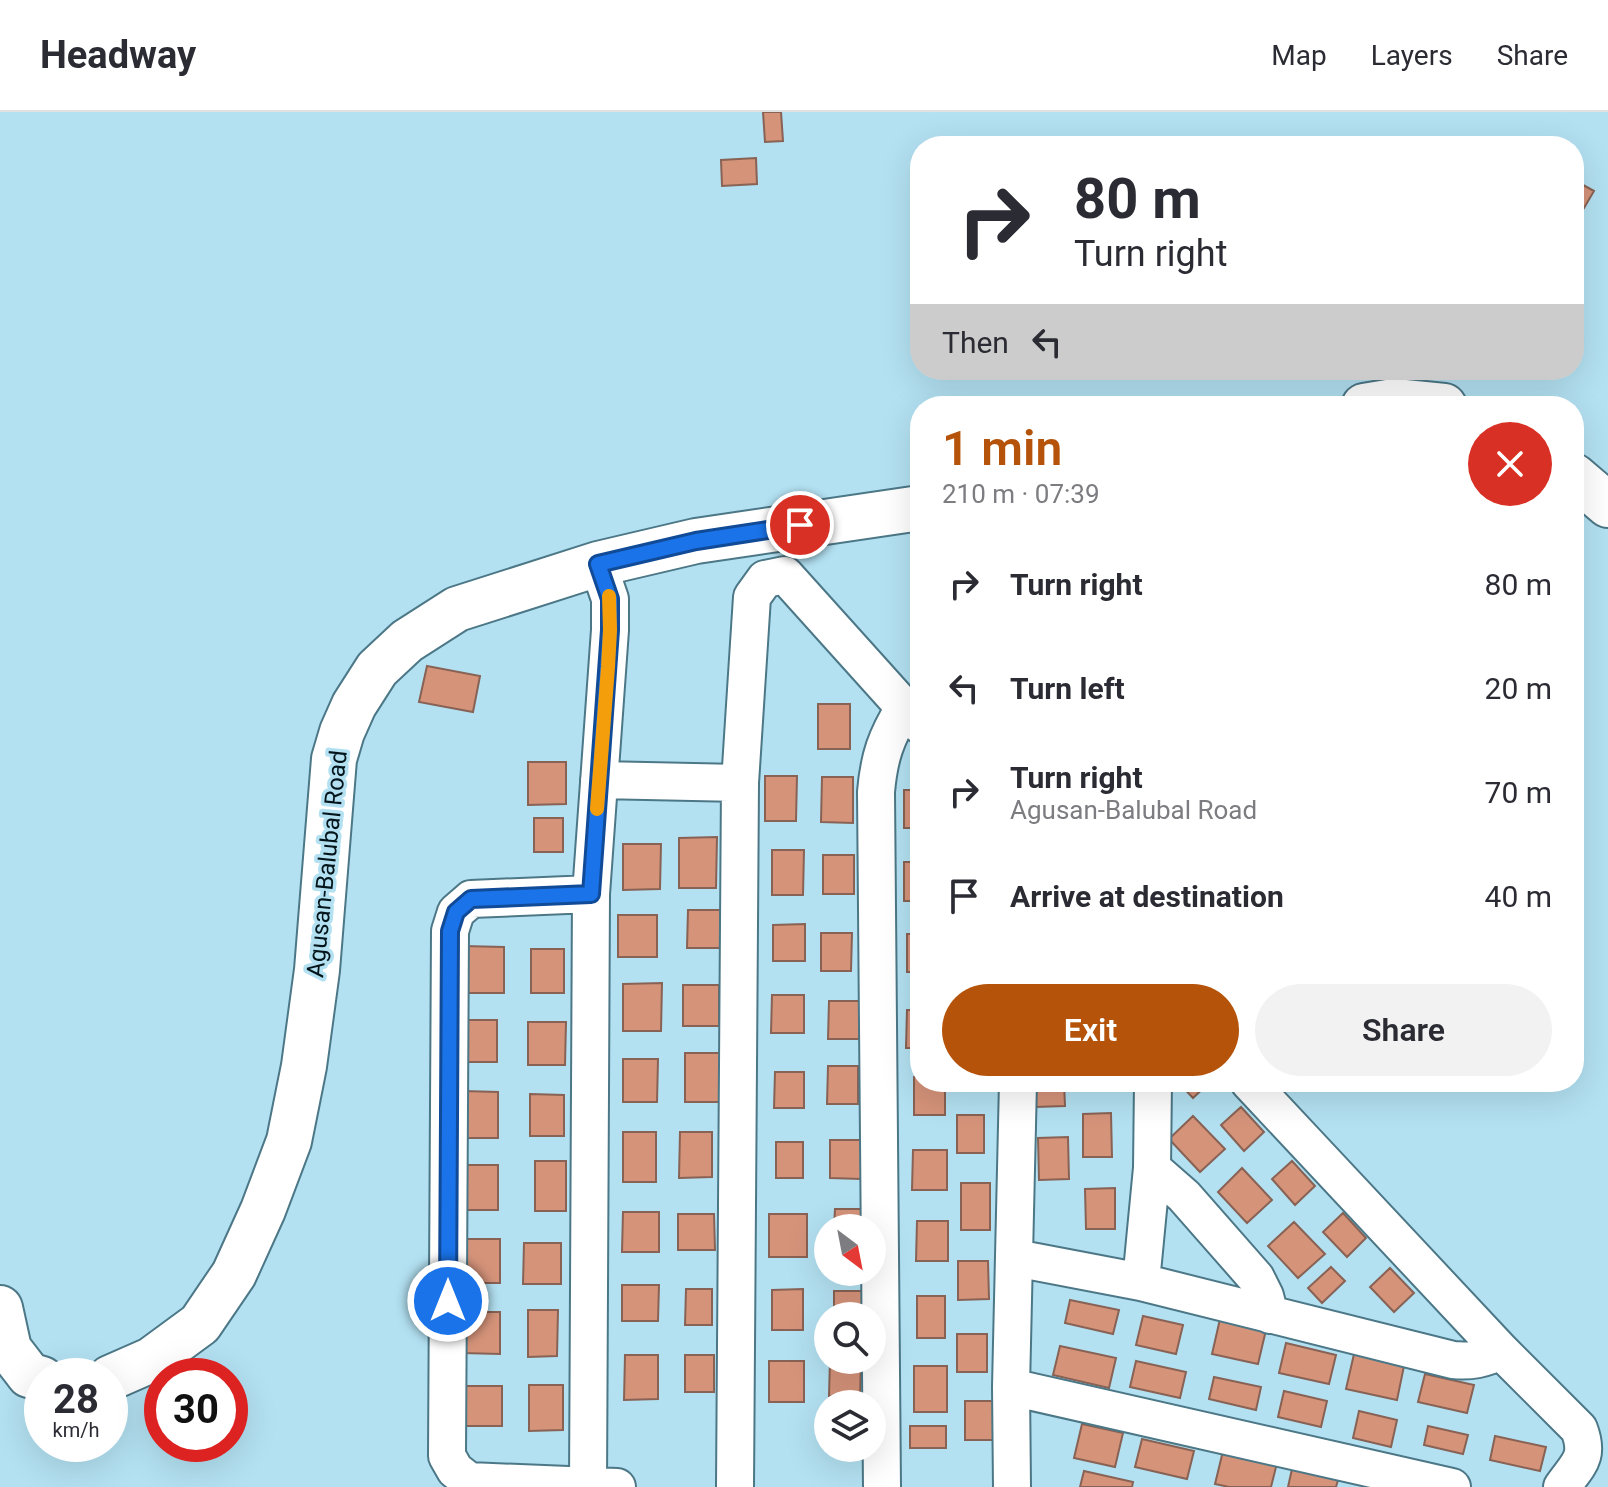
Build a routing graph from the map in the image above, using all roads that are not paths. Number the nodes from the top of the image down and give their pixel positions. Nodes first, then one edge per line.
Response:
1 (1584, 485) edge
2 (1608, 505) edge
3 (910, 509) edge
4 (598, 564) junction
5 (910, 714) edge
6 (910, 717) edge
7 (599, 780) junction
8 (740, 783) junction
9 (591, 894) junction
10 (1018, 1092) edge
11 (1153, 1092) edge
12 (1258, 1092) edge
13 (1152, 1168) junction
14 (1015, 1258) junction
15 (1141, 1282) junction
16 (0, 1308) edge
17 (1270, 1315) junction
18 (1501, 1351) junction
19 (24, 1368) edge
20 (128, 1370) edge
21 (1011, 1387) junction
22 (603, 1486) edge
23 (735, 1487) edge
24 (882, 1487) edge
25 (1012, 1487) edge
26 (1452, 1487) edge
27 (1562, 1487) edge

1 - 2 main road
3 - 4 main road, Agusan-Balubal Road
4 - 7 street
4 - 20 main road, Agusan-Balubal Road
5 - 8 street
6 - 24 street
7 - 8 street
7 - 9 street
8 - 23 street
9 - 22 street
9 - 22 street
10 - 14 street
11 - 13 street
12 - 18 street
13 - 15 street
13 - 17 street
14 - 15 street
14 - 21 street
15 - 17 street
16 - 19 main road
17 - 18 street
18 - 27 street
21 - 25 street
21 - 26 street

